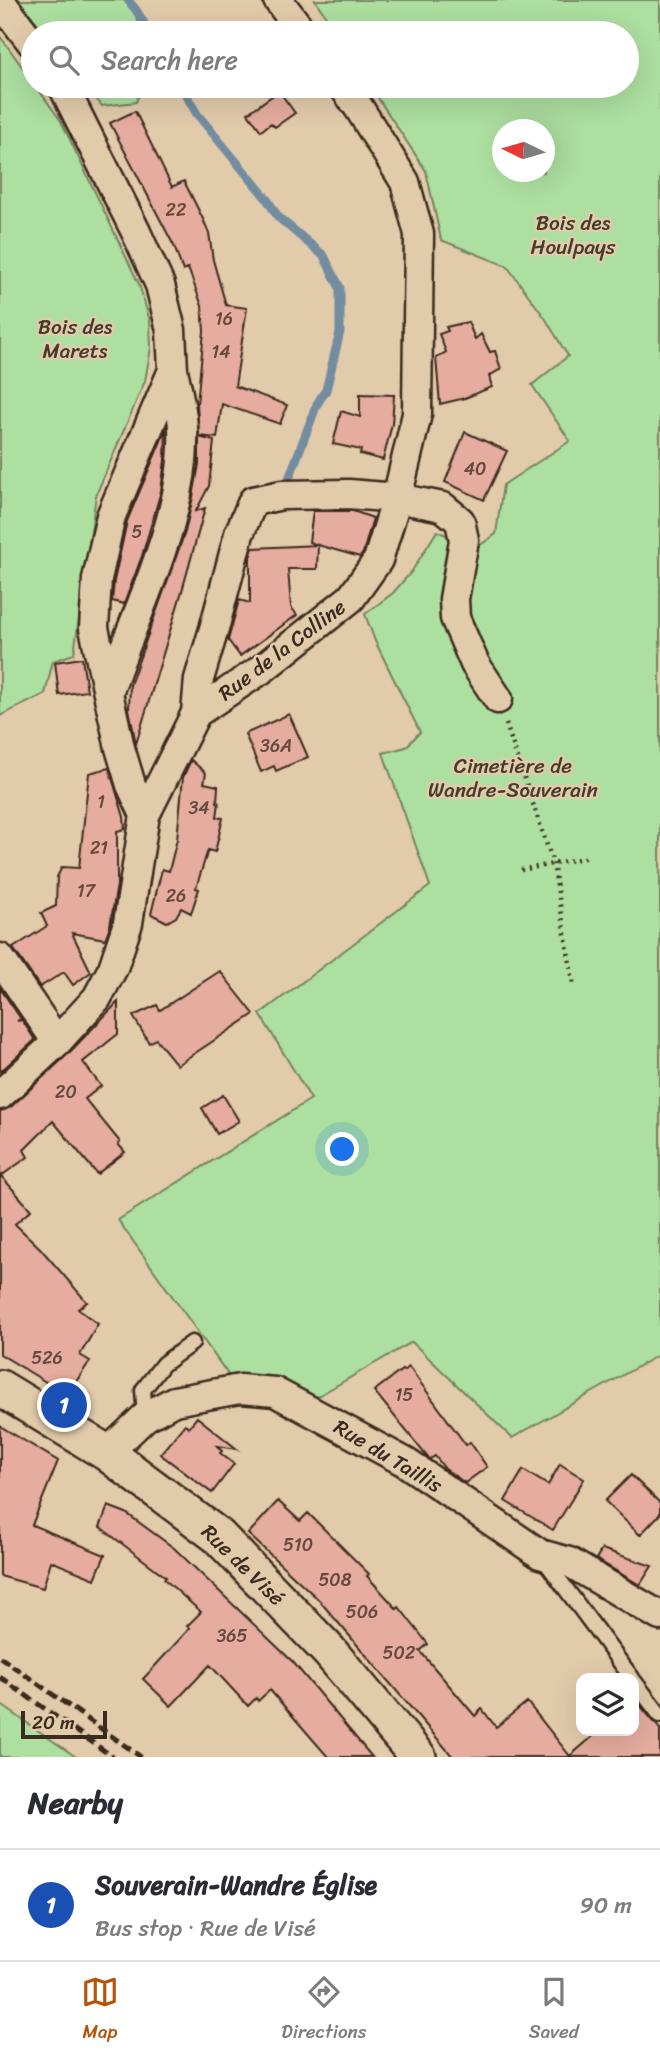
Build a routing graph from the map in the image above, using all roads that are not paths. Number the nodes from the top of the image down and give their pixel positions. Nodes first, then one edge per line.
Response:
1 (278, 0) edge
2 (0, 1) edge
3 (294, 21) edge
4 (21, 28) edge
5 (69, 98) edge
6 (352, 98) edge
7 (173, 370) junction
8 (397, 498) junction
9 (109, 691) junction
10 (498, 699) road end
11 (196, 713) junction
12 (145, 815) junction
13 (0, 958) edge
14 (57, 1042) junction
15 (0, 1095) edge
16 (191, 1343) dead end
17 (0, 1388) edge
18 (145, 1417) junction
19 (107, 1453) junction
20 (540, 1554) junction
21 (660, 1616) edge
22 (628, 1673) edge
23 (639, 1688) edge
24 (660, 1715) edge
25 (418, 1757) edge

1 - 3 street
2 - 4 street
5 - 7 street
6 - 8 street, Rue de la Colline
7 - 9 street
7 - 9 street
8 - 10 street
8 - 11 street, Rue de la Colline
8 - 11 street
9 - 12 street
11 - 12 street, Rue de la Colline
12 - 14 street, Rue de la Colline
13 - 14 street
14 - 15 street, Rue de la Colline
16 - 18 lane
17 - 19 street, Rue de Visé
18 - 19 street, Rue du Taillis
18 - 20 street, Rue du Taillis
19 - 25 street, Rue de Visé
20 - 21 street, Rue du Taillis
20 - 22 lane
23 - 24 lane

